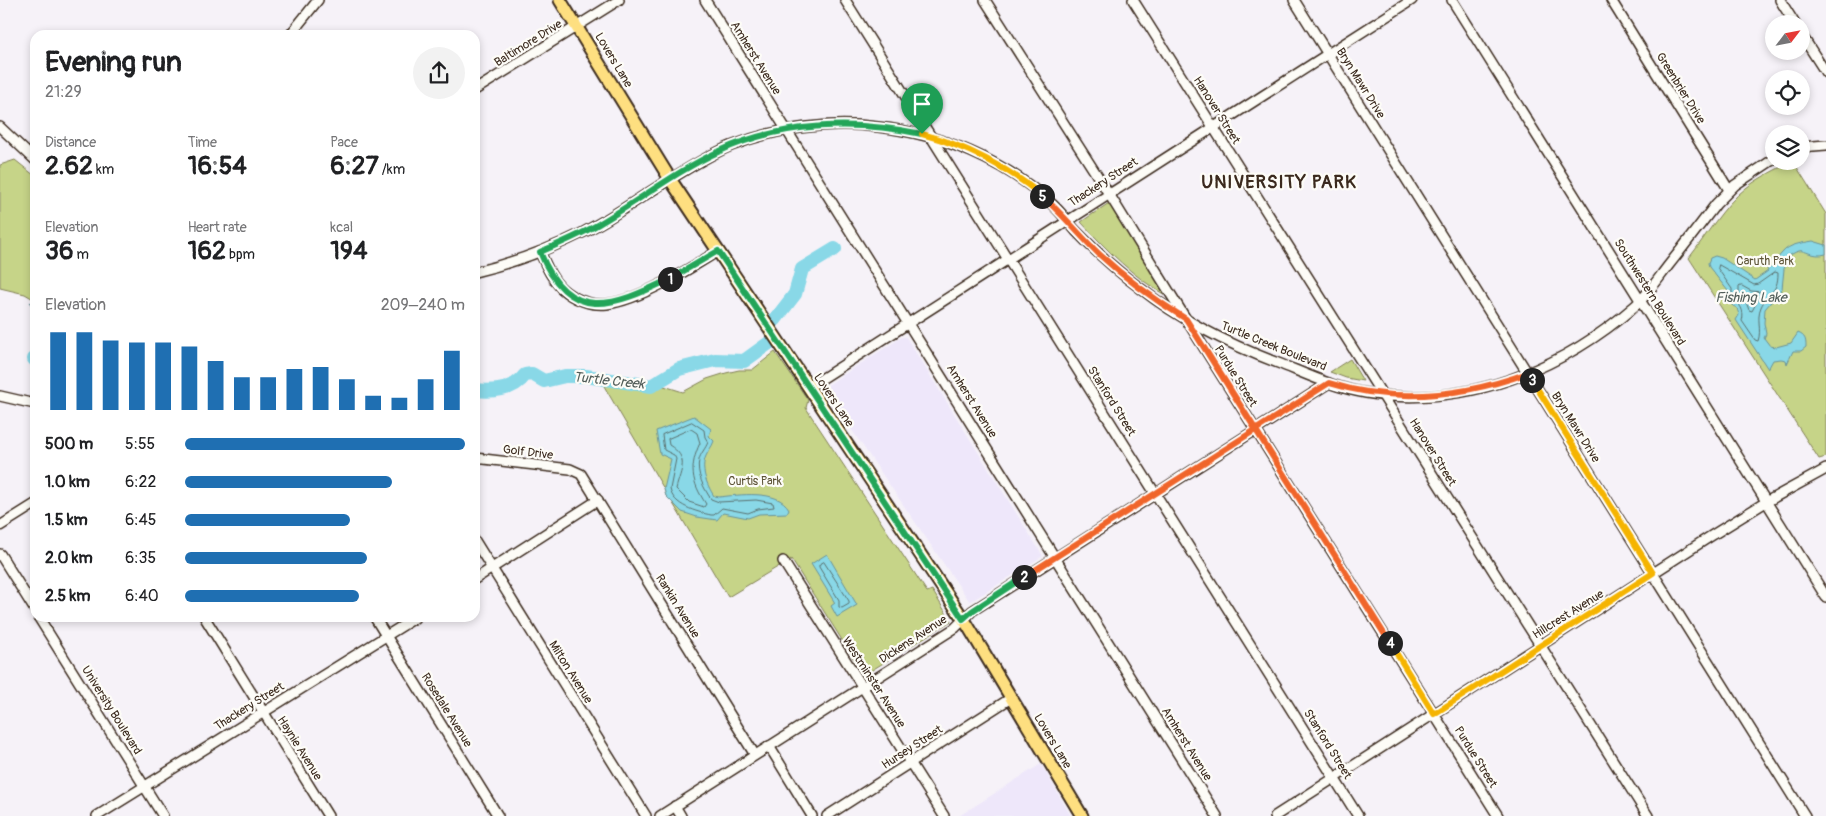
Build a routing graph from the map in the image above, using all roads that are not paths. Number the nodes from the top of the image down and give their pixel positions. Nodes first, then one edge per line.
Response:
1 (318, 0) edge
2 (560, 0) edge
3 (619, 0) edge
4 (705, 0) edge
5 (845, 0) edge
6 (986, 0) edge
7 (1133, 0) edge
8 (1294, 0) edge
9 (1412, 0) edge
10 (1452, 0) edge
11 (1611, 0) edge
12 (1780, 0) edge
13 (1789, 15) edge
14 (577, 27) junction
15 (294, 30) edge
16 (1810, 48) edge
17 (1328, 53) junction
18 (1826, 73) edge
19 (480, 87) edge
20 (0, 126) edge
21 (1212, 127) junction
22 (787, 131) junction
23 (932, 137) junction
24 (1826, 145) edge
25 (1810, 146) edge
26 (30, 155) edge
27 (1765, 165) edge
28 (670, 179) junction
29 (1729, 190) junction
30 (1109, 194) junction
31 (1067, 220) junction
32 (718, 251) junction
33 (540, 252) junction
34 (1008, 259) junction
35 (480, 270) edge
36 (1640, 300) junction
37 (1186, 319) junction
38 (908, 323) junction
39 (1528, 373) junction
40 (1329, 383) junction
41 (808, 387) junction
42 (1382, 394) junction
43 (0, 396) edge
44 (30, 403) edge
45 (1255, 430) junction
46 (480, 459) edge
47 (1826, 469) edge
48 (577, 471) joint
49 (1155, 494) junction
50 (598, 500) junction
51 (1766, 502) junction
52 (30, 507) edge
53 (0, 526) edge
54 (480, 549) edge
55 (0, 554) edge
56 (1055, 557) junction
57 (783, 561) dead end
58 (492, 568) junction
59 (1653, 573) junction
60 (480, 576) edge
61 (1826, 597) edge
62 (30, 602) edge
63 (963, 619) junction
64 (42, 622) edge
65 (207, 622) edge
66 (378, 622) edge
67 (409, 622) edge
68 (387, 636) junction
69 (1542, 645) junction
70 (862, 687) junction
71 (1011, 698) junction
72 (263, 712) junction
73 (1434, 714) junction
74 (769, 746) junction
75 (755, 755) junction
76 (911, 763) junction
77 (1334, 778) junction
78 (145, 786) junction
79 (675, 806) junction
80 (1080, 815) edge
81 (97, 816) edge
82 (163, 816) edge
83 (328, 816) edge
84 (498, 816) edge
85 (646, 816) edge
86 (660, 816) edge
87 (682, 816) edge
88 (812, 816) edge
89 (827, 816) edge
90 (944, 816) edge
91 (1217, 816) edge
92 (1275, 816) edge
93 (1358, 816) edge
94 (1498, 816) edge
95 (1648, 816) edge
96 (1805, 816) edge

1 - 15 street
2 - 14 main road, Lovers Lane
3 - 14 street, Baltimore Drive
4 - 22 street, Amherst Avenue
5 - 23 street, Stanford Street
6 - 30 street, Purdue Street
7 - 21 street, Hanover Street
8 - 17 street, Bryn Mawr Drive
9 - 17 street, Thackery Street
10 - 36 street, Southwestern Boulevard
11 - 29 street, Greenbrier Drive
12 - 13 street
14 - 19 street, Baltimore Drive
14 - 28 main road, Lovers Lane
16 - 18 street
17 - 21 street, Thackery Street
17 - 39 street, Bryn Mawr Drive
20 - 26 street
21 - 30 street, Thackery Street
21 - 42 street, Hanover Street
22 - 23 street, Turtle Creek Boulevard
22 - 28 street, Turtle Creek Boulevard
22 - 38 street, Amherst Avenue
23 - 31 street, Turtle Creek Boulevard
23 - 34 street, Stanford Street
24 - 25 street
27 - 29 street, Turtle Creek Boulevard
28 - 32 main road, Lovers Lane
28 - 33 street, Turtle Creek Boulevard
29 - 36 street, Turtle Creek Boulevard
30 - 31 street, Thackery Street
30 - 37 street, Purdue Street
31 - 34 street, Thackery Street
31 - 37 street, Turtle Creek Boulevard
32 - 33 street
32 - 41 main road, Lovers Lane
33 - 35 street, Turtle Creek Boulevard
34 - 38 street, Thackery Street
34 - 49 street, Stanford Street
36 - 39 street, Turtle Creek Boulevard
36 - 51 street, Southwestern Boulevard
37 - 40 street, Turtle Creek Boulevard
37 - 45 street, Purdue Street
38 - 41 street, Thackery Street
38 - 56 street, Amherst Avenue
39 - 42 street, Turtle Creek Boulevard
39 - 59 street, Bryn Mawr Drive
40 - 42 street, Turtle Creek Boulevard
40 - 45 street, Dickens Avenue
41 - 63 main road, Lovers Lane
42 - 69 street, Hanover Street
43 - 44 street
45 - 49 street, Dickens Avenue
45 - 73 street, Purdue Street
46 - 48 street, Golf Drive
47 - 51 street, Hillcrest Avenue
48 - 50 street, Rankin Avenue
49 - 56 street, Dickens Avenue
49 - 77 street, Stanford Street
50 - 58 street
50 - 75 street, Rankin Avenue
51 - 59 street, Hillcrest Avenue
51 - 61 street, Southwestern Boulevard
52 - 53 street
54 - 58 street, Milton Avenue
55 - 62 street
56 - 63 street, Dickens Avenue
56 - 91 street, Amherst Avenue
57 - 70 street, Westminster Avenue
58 - 60 street
58 - 85 street, Milton Avenue
59 - 69 street, Hillcrest Avenue
59 - 96 street, Bryn Mawr Drive
63 - 70 street, Dickens Avenue
63 - 71 main road, Lovers Lane
64 - 78 street, University Boulevard
65 - 72 street, Haynie Avenue
66 - 68 street, Rosedale Avenue
67 - 68 street, Thackery Street
68 - 72 street, Thackery Street
68 - 84 street, Rosedale Avenue
69 - 73 street, Hillcrest Avenue
69 - 95 street, Hanover Street
70 - 74 street, Dickens Avenue
70 - 76 street, Westminster Avenue
71 - 76 street, Hursey Street
71 - 80 main road, Lovers Lane
72 - 78 street, Thackery Street
72 - 83 street, Haynie Avenue
73 - 77 street, Hillcrest Avenue
73 - 94 street, Purdue Street
74 - 75 street, Dickens Avenue
74 - 88 street
75 - 79 street, Dickens Avenue
76 - 89 street, Hursey Street
76 - 90 street, Westminster Avenue
77 - 92 street, Hillcrest Avenue
77 - 93 street, Stanford Street
78 - 81 street, Thackery Street
78 - 82 street, University Boulevard
79 - 86 street, Dickens Avenue
79 - 87 street

